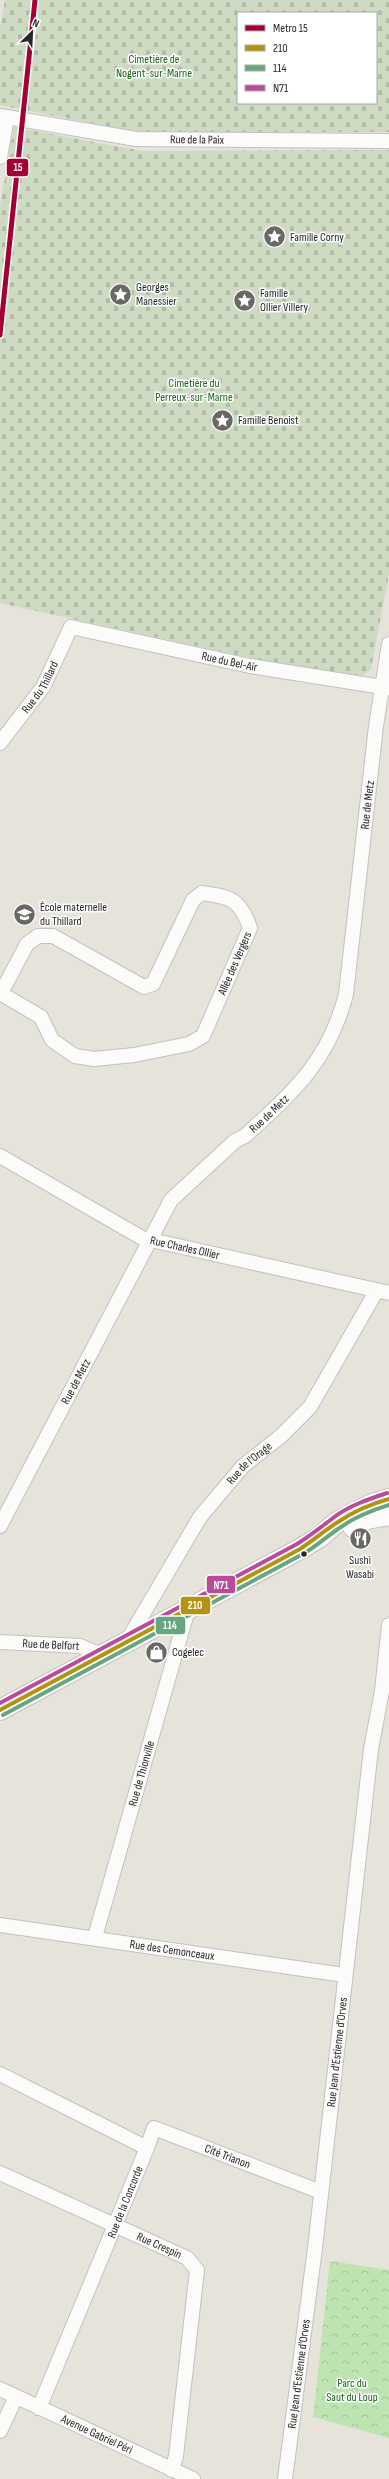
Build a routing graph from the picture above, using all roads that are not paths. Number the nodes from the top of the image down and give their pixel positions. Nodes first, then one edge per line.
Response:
1 (4, 116) edge
2 (389, 141) edge
3 (0, 157) edge
4 (71, 627) joint
5 (389, 644) edge
6 (385, 687) edge
7 (0, 742) edge
8 (0, 993) edge
9 (0, 1156) edge
10 (150, 1241) junction
11 (383, 1292) edge
12 (389, 1499) edge
13 (389, 1515) edge
14 (0, 1526) edge
15 (320, 1537) junction
16 (188, 1609) junction
17 (389, 1625) edge
18 (127, 1640) junction
19 (0, 1642) edge
20 (101, 1655) junction
21 (0, 1710) edge
22 (0, 1925) edge
23 (95, 1937) junction
24 (344, 1975) junction
25 (0, 2074) edge
26 (147, 2148) junction
27 (0, 2172) edge
28 (321, 2192) junction
29 (117, 2225) junction
30 (0, 2389) edge
31 (16, 2397) junction
32 (39, 2408) junction
33 (0, 2431) edge
34 (172, 2470) junction
35 (193, 2479) edge
36 (285, 2479) edge

1 - 2 street, Rue de la Paix
1 - 3 street
4 - 6 street, Rue du Bel-Air
4 - 7 street, Rue du Thillard
5 - 6 street, Rue de Metz
6 - 10 street, Rue de Metz
8 - 8 street, Allée des Vergers
9 - 10 street, Rue Charles Ollier
10 - 11 street, Rue Charles Ollier
10 - 14 street, Rue de Metz
11 - 18 street, Rue de l'Orage
12 - 15 street
13 - 15 street
15 - 16 street
16 - 18 street
16 - 23 street, Rue de Thionville
17 - 24 street, Rue Jean d'Estienne d'Orves
18 - 20 street
19 - 20 street, Rue de Belfort
20 - 21 street
22 - 23 street, Rue des Cemonceaux
23 - 24 street, Rue des Cemonceaux
24 - 28 street, Rue Jean d'Estienne d'Orves
25 - 26 street
26 - 28 street, Cité Trianon
26 - 29 street, Rue de la Concorde
27 - 29 street, Rue Crespin
28 - 36 street, Rue Jean d'Estienne d'Orves
29 - 32 street, Rue de la Concorde
29 - 34 street, Rue Crespin
30 - 31 street, Avenue Gabriel Péri
31 - 32 street, Avenue Gabriel Péri
31 - 33 street
32 - 34 street, Avenue Gabriel Péri
34 - 35 street, Avenue Gabriel Péri

